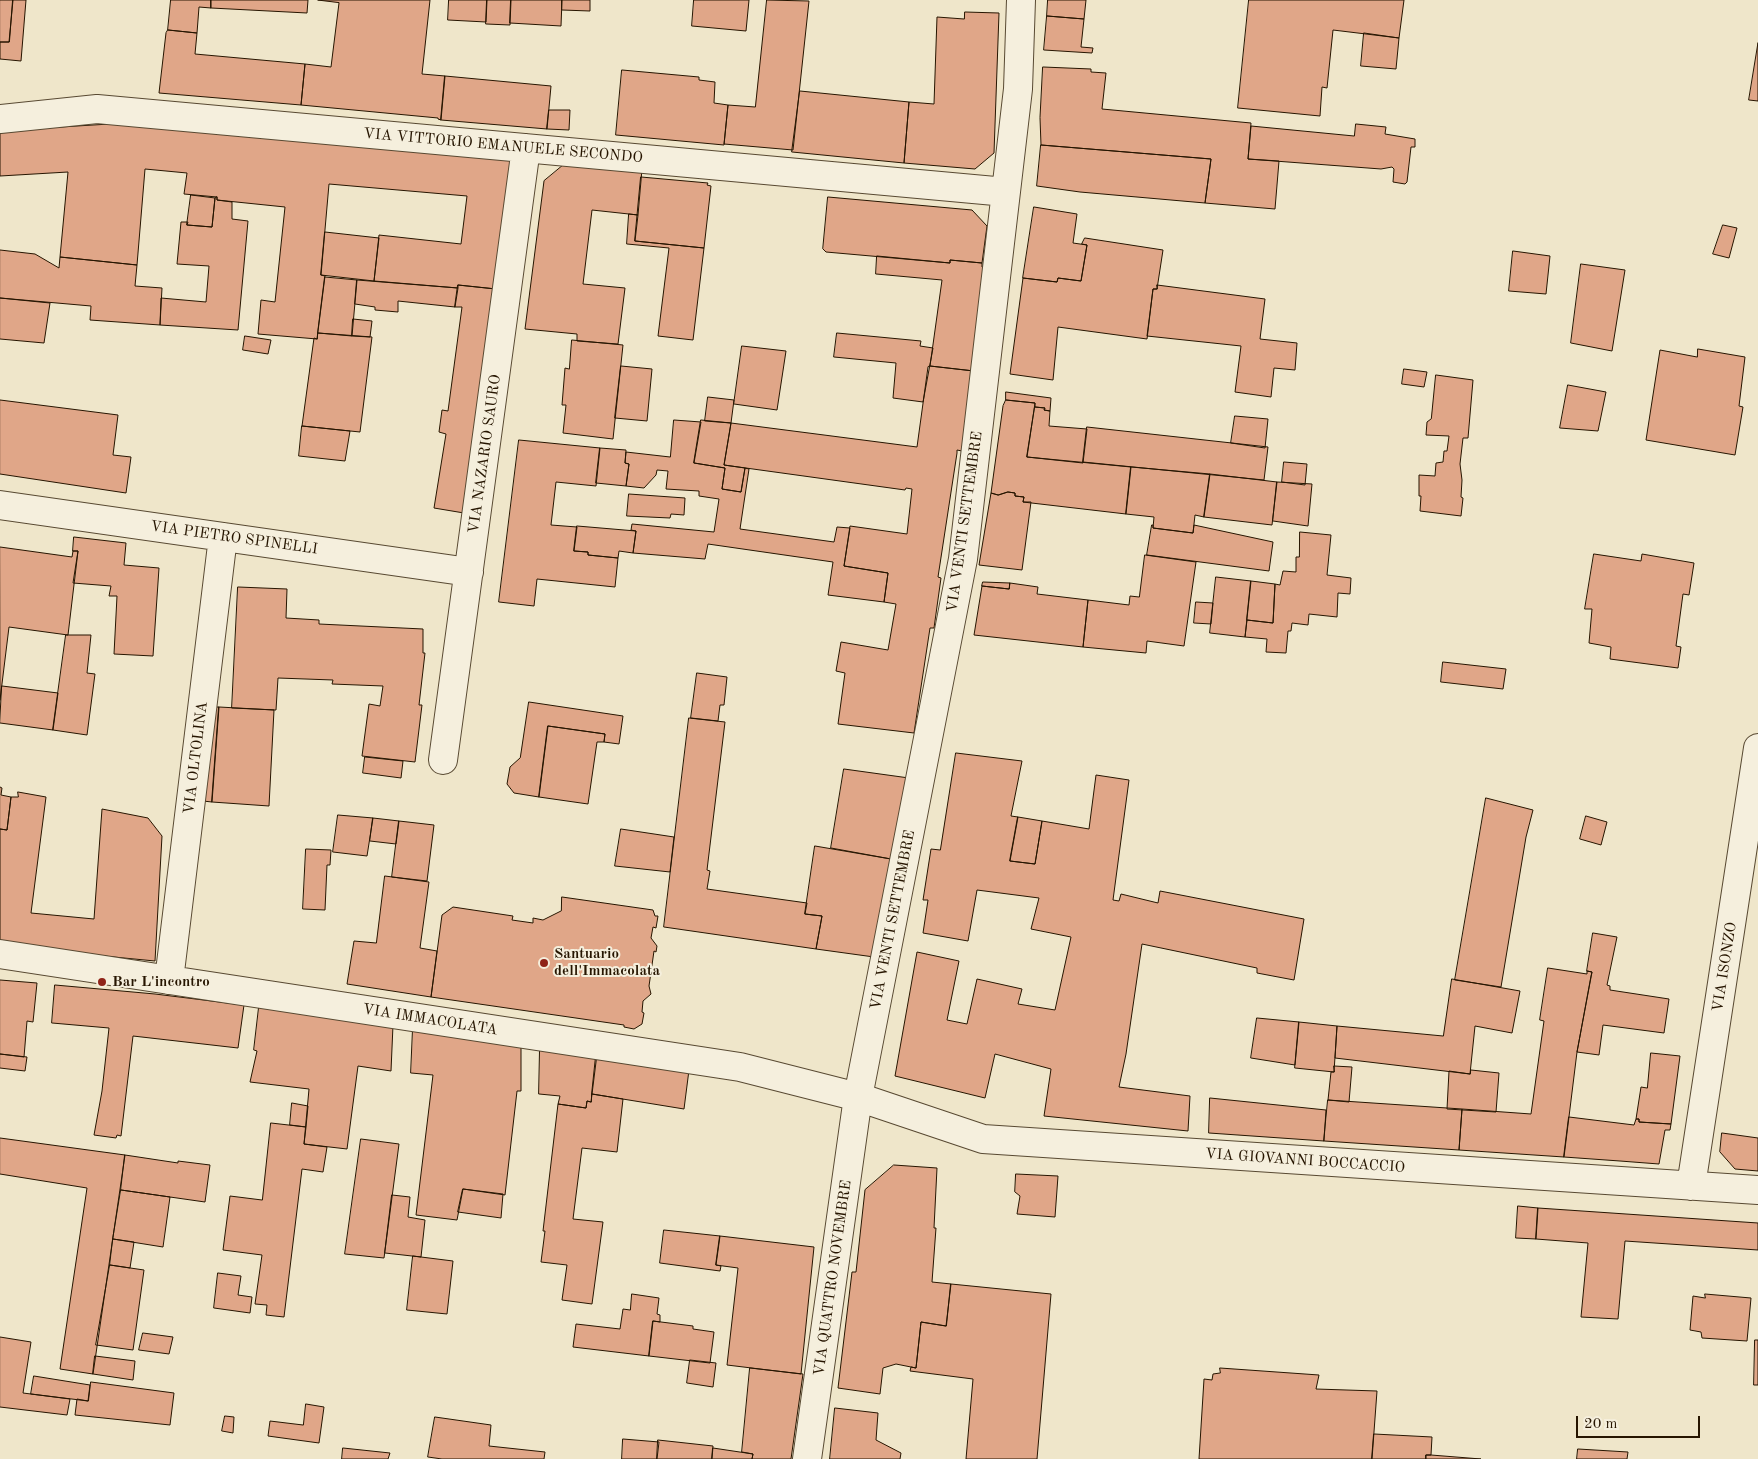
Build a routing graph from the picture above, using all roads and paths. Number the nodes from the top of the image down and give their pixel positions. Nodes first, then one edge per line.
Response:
1 (1021, 0) edge
2 (0, 119) edge
3 (526, 148) junction
4 (1006, 192) junction
5 (0, 505) edge
6 (223, 537) junction
7 (469, 572) junction
8 (1758, 748) edge
9 (443, 760) dead end
10 (0, 954) edge
11 (169, 980) junction
12 (858, 1097) junction
13 (1692, 1186) junction
14 (1758, 1190) edge
15 (807, 1459) edge

1 - 4 street, VIA VENTI SETTEMBRE
2 - 3 street, VIA VITTORIO EMANUELE SECONDO
3 - 4 street, VIA VITTORIO EMANUELE SECONDO
3 - 7 street, VIA NAZARIO SAURO
4 - 12 street, VIA VENTI SETTEMBRE
5 - 6 street, VIA PIETRO SPINELLI
6 - 7 street, VIA PIETRO SPINELLI
6 - 11 street, VIA OLTOLINA
7 - 9 street, VIA NAZARIO SAURO
8 - 13 street, VIA ISONZO
10 - 11 street, VIA IMMACOLATA
11 - 12 street, VIA IMMACOLATA
12 - 13 street, VIA GIOVANNI BOCCACCIO
12 - 15 street, VIA QUATTRO NOVEMBRE
13 - 14 street, VIA GIOVANNI BOCCACCIO

